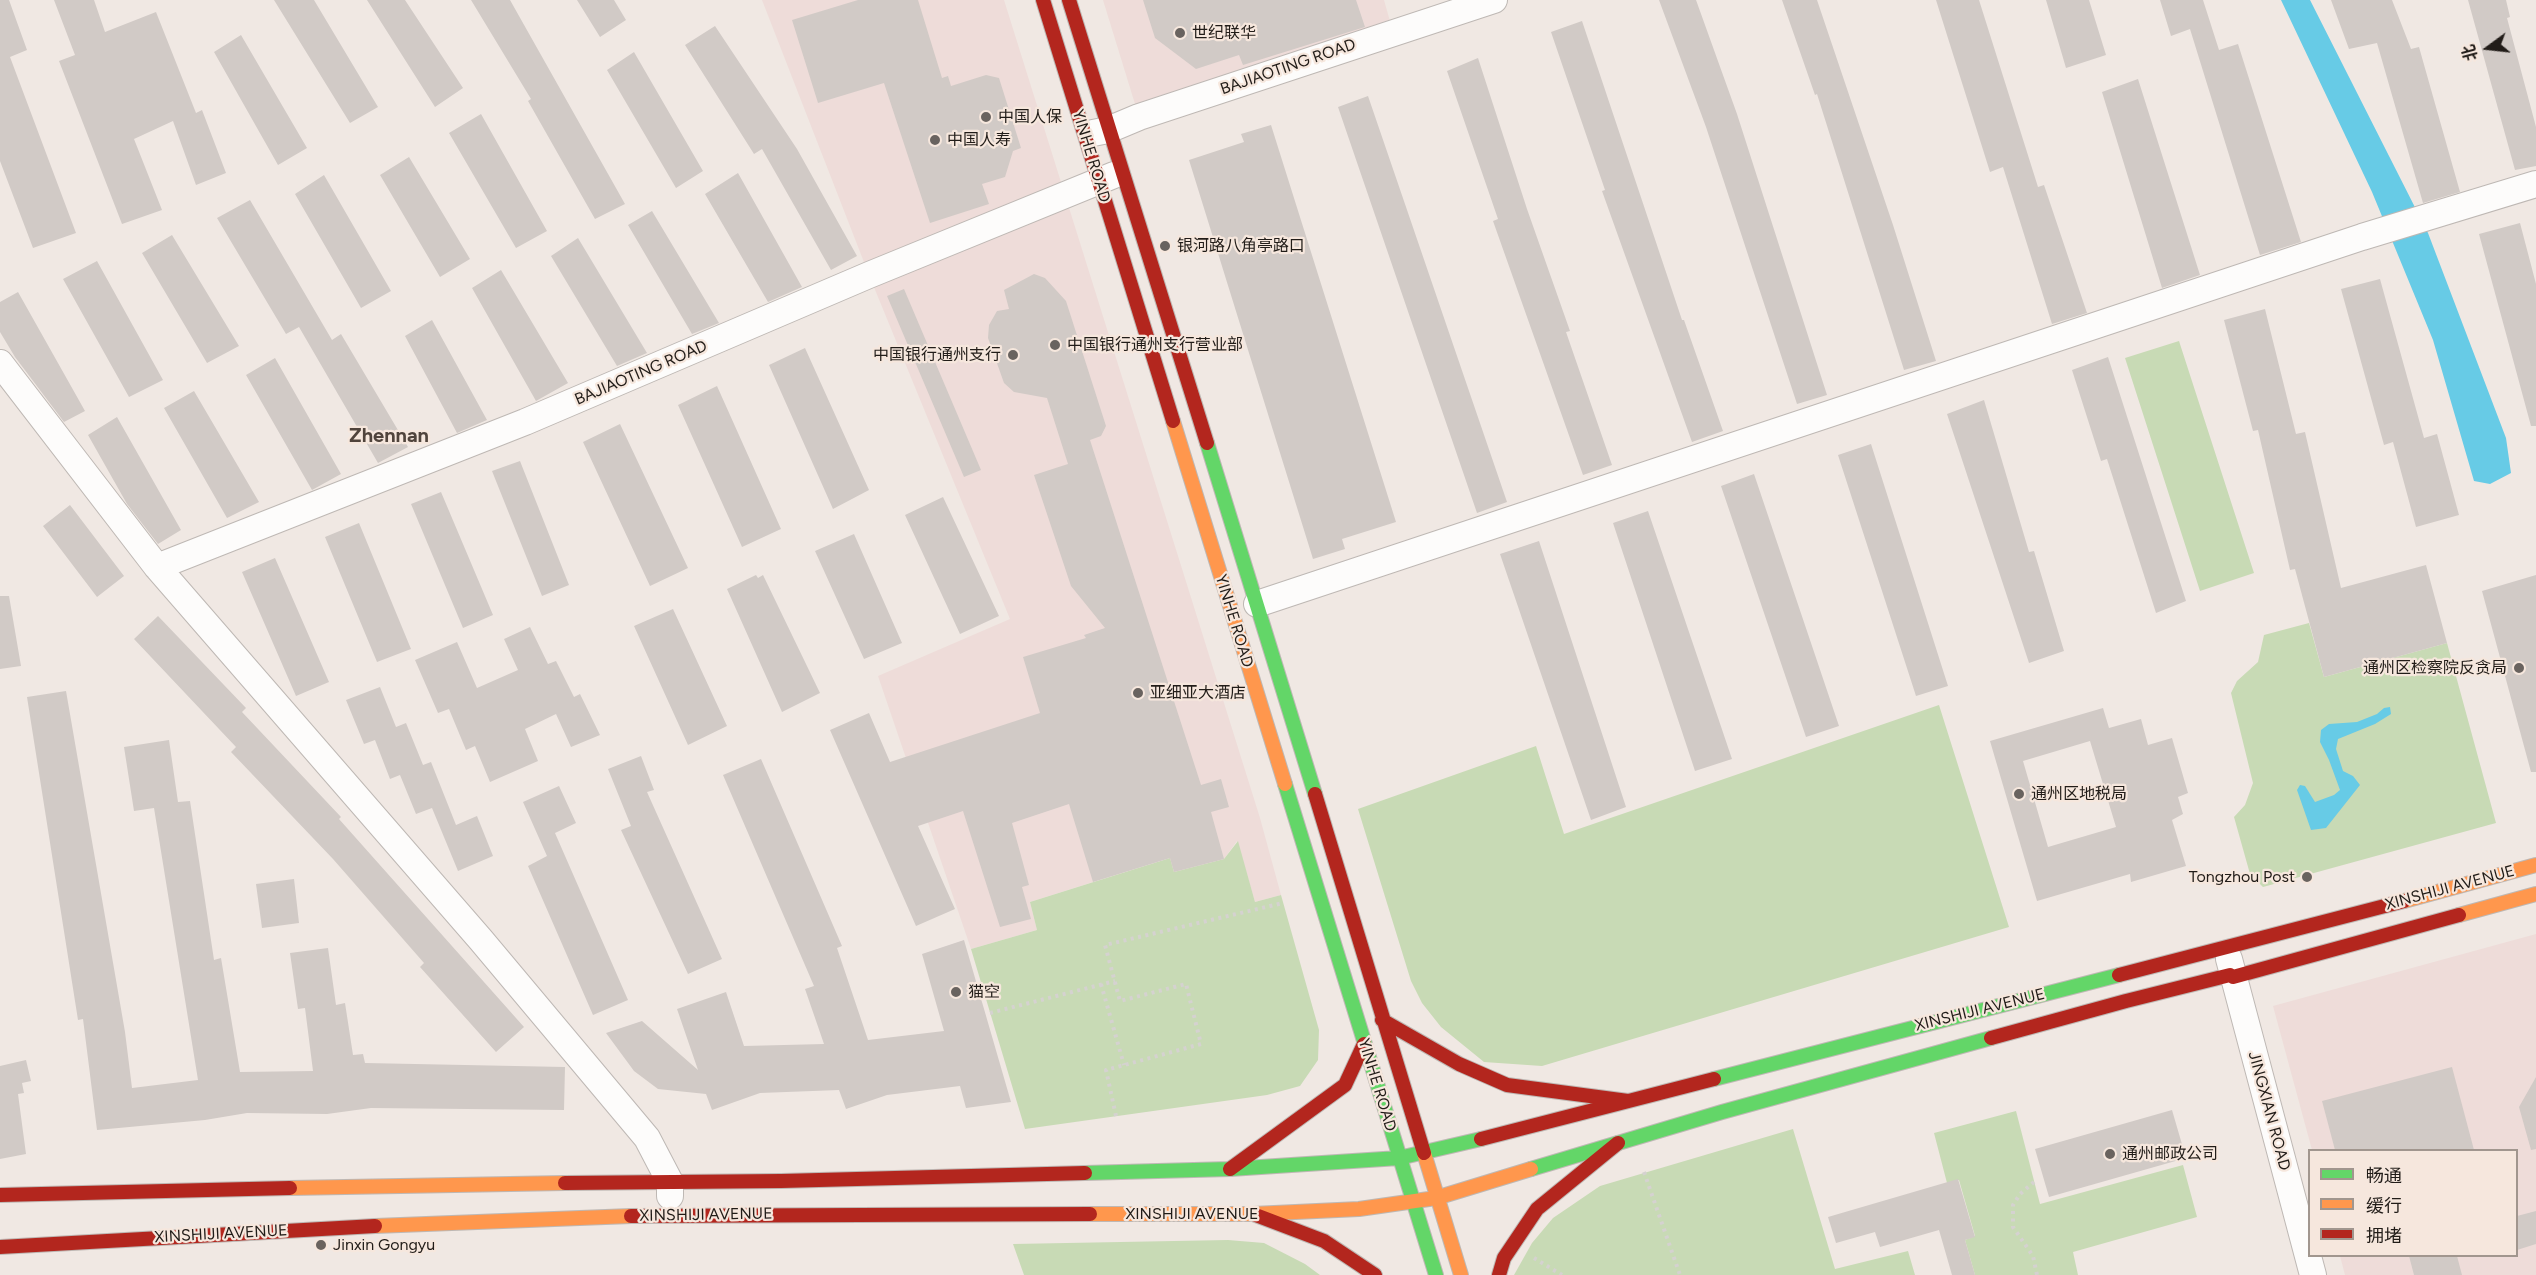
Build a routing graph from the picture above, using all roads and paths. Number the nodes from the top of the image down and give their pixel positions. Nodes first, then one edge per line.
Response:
1 (1043, 0) edge
2 (1069, 0) edge
3 (1484, 1) edge
4 (1096, 133) junction
5 (1122, 172) junction
6 (1098, 181) junction
7 (2536, 184) edge
8 (0, 363) edge
9 (157, 567) junction
10 (1257, 604) junction
11 (2536, 866) edge
12 (2536, 894) edge
13 (1283, 903) dead end
14 (2225, 947) junction
15 (2233, 977) junction
16 (1115, 981) junction
17 (1101, 984) junction
18 (990, 1013) dead end
19 (1382, 1020) junction
20 (1364, 1044) junction
21 (1124, 1065) junction
22 (1628, 1101) junction
23 (1116, 1116) dead end
24 (1618, 1143) junction
25 (1423, 1154) junction
26 (1400, 1158) junction
27 (1230, 1169) junction
28 (1644, 1172) dead end
29 (670, 1182) junction
30 (2034, 1182) dead end
31 (0, 1195) edge
32 (1436, 1198) junction
33 (1412, 1200) junction
34 (1253, 1214) junction
35 (671, 1215) junction
36 (0, 1247) edge
37 (1526, 1253) dead end
38 (2308, 1256) edge
39 (2308, 1257) edge
40 (1375, 1275) edge
41 (1436, 1275) edge
42 (1461, 1275) edge
43 (1499, 1275) edge
44 (1563, 1275) edge
45 (1680, 1275) edge
46 (2037, 1275) edge
47 (2313, 1275) edge

1 - 4 main road, YINHE ROAD
2 - 4 main road, YINHE ROAD
3 - 4 street, BAJIAOTING ROAD
4 - 5 main road, YINHE ROAD
4 - 6 main road, YINHE ROAD
5 - 6 street, BAJIAOTING ROAD
5 - 10 main road, YINHE ROAD
6 - 9 street, BAJIAOTING ROAD
6 - 20 main road, YINHE ROAD
7 - 10 street
8 - 9 street
9 - 29 street
10 - 19 main road, YINHE ROAD
11 - 14 main road, XINSHIJI AVENUE
12 - 15 main road, XINSHIJI AVENUE
13 - 16 path
14 - 15 street, JINGXIAN ROAD
14 - 22 main road, XINSHIJI AVENUE
15 - 24 main road, XINSHIJI AVENUE
15 - 38 street, JINGXIAN ROAD
16 - 17 path
16 - 21 path
17 - 18 path
17 - 21 path
19 - 22 main road
19 - 25 main road, YINHE ROAD
20 - 26 main road, YINHE ROAD
20 - 27 main road
21 - 23 path
22 - 25 main road, XINSHIJI AVENUE
24 - 32 main road, XINSHIJI AVENUE
24 - 43 main road
25 - 26 main road, XINSHIJI AVENUE
25 - 32 main road, YINHE ROAD
26 - 27 main road, XINSHIJI AVENUE
26 - 33 main road, YINHE ROAD
27 - 29 main road, XINSHIJI AVENUE
28 - 45 path
29 - 31 main road, XINSHIJI AVENUE
29 - 35 street
30 - 46 path
32 - 33 main road, XINSHIJI AVENUE
32 - 42 main road, YINHE ROAD
33 - 34 main road, XINSHIJI AVENUE
33 - 41 main road, YINHE ROAD
34 - 35 main road, XINSHIJI AVENUE
34 - 40 main road
35 - 36 main road, XINSHIJI AVENUE
37 - 44 path
39 - 47 street, JINGXIAN ROAD

